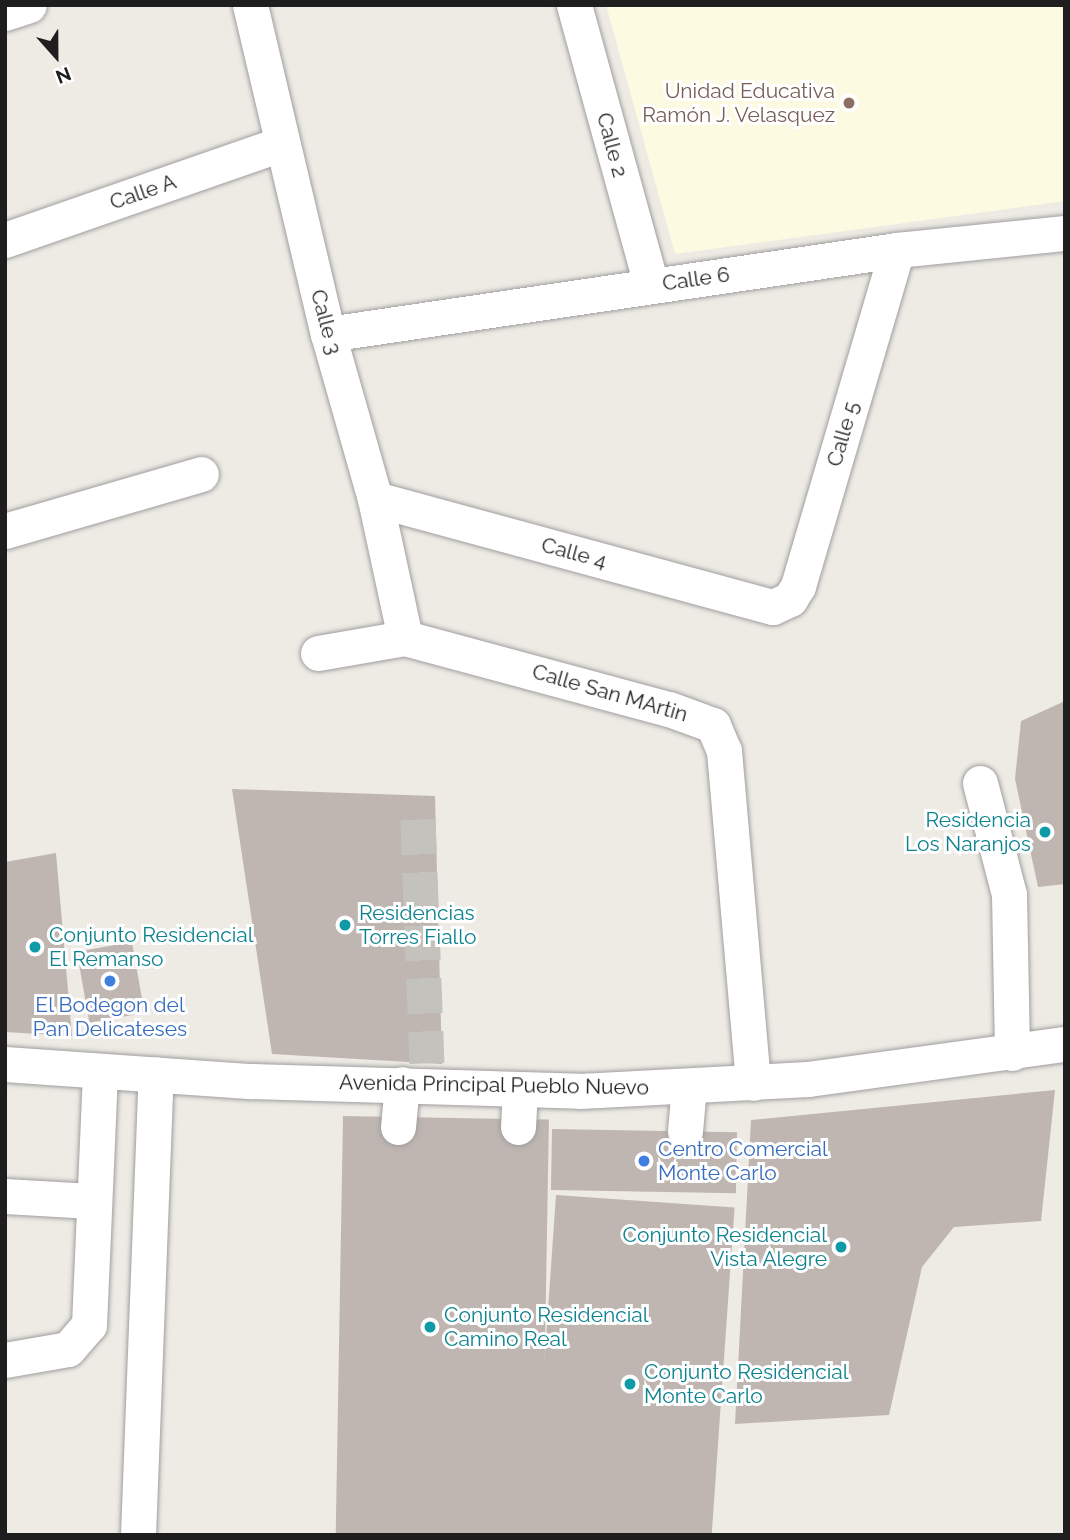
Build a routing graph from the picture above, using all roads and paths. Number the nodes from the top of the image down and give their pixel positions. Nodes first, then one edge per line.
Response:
1 (29, 5) edge
2 (250, 5) edge
3 (574, 5) edge
4 (5, 13) edge
5 (281, 144) junction
6 (1065, 233) edge
7 (5, 240) edge
8 (897, 250) junction
9 (651, 285) junction
10 (328, 334) junction
11 (201, 474) dead end
12 (375, 499) junction
13 (5, 531) edge
14 (773, 607) joint
15 (405, 638) junction
16 (318, 653) dead end
17 (980, 783) dead end
18 (1065, 1044) edge
19 (1012, 1053) junction
20 (5, 1064) edge
21 (100, 1071) junction
22 (156, 1074) junction
23 (420, 1077) junction
24 (753, 1083) junction
25 (689, 1086) junction
26 (520, 1090) junction
27 (398, 1127) dead end
28 (518, 1127) dead end
29 (685, 1131) dead end
30 (5, 1196) edge
31 (92, 1201) junction
32 (5, 1360) edge
33 (138, 1535) edge

1 - 4 street
2 - 5 street, Calle 3
3 - 9 street, Calle 2
5 - 7 street, Calle A
5 - 10 street, Calle 3
6 - 8 street, Calle 6
8 - 9 street, Calle 6
8 - 14 street, Calle 5
9 - 10 street, Calle 6
10 - 12 street, Calle 3
11 - 13 street
12 - 14 street, Calle 4
12 - 15 street, Calle 3
15 - 16 street, Calle San MArtin
15 - 24 street, Calle San MArtin
17 - 19 street
18 - 19 street, Avenida Principal Pueblo Nuevo
19 - 24 street, Avenida Principal Pueblo Nuevo
20 - 21 street, Avenida Principal Pueblo Nuevo
21 - 22 street, Avenida Principal Pueblo Nuevo
21 - 31 street
22 - 23 street, Avenida Principal Pueblo Nuevo
22 - 33 street
23 - 26 street, Avenida Principal Pueblo Nuevo
23 - 27 street
24 - 25 street, Avenida Principal Pueblo Nuevo
25 - 26 street, Avenida Principal Pueblo Nuevo
25 - 29 street
26 - 28 street
30 - 31 street
31 - 32 street

